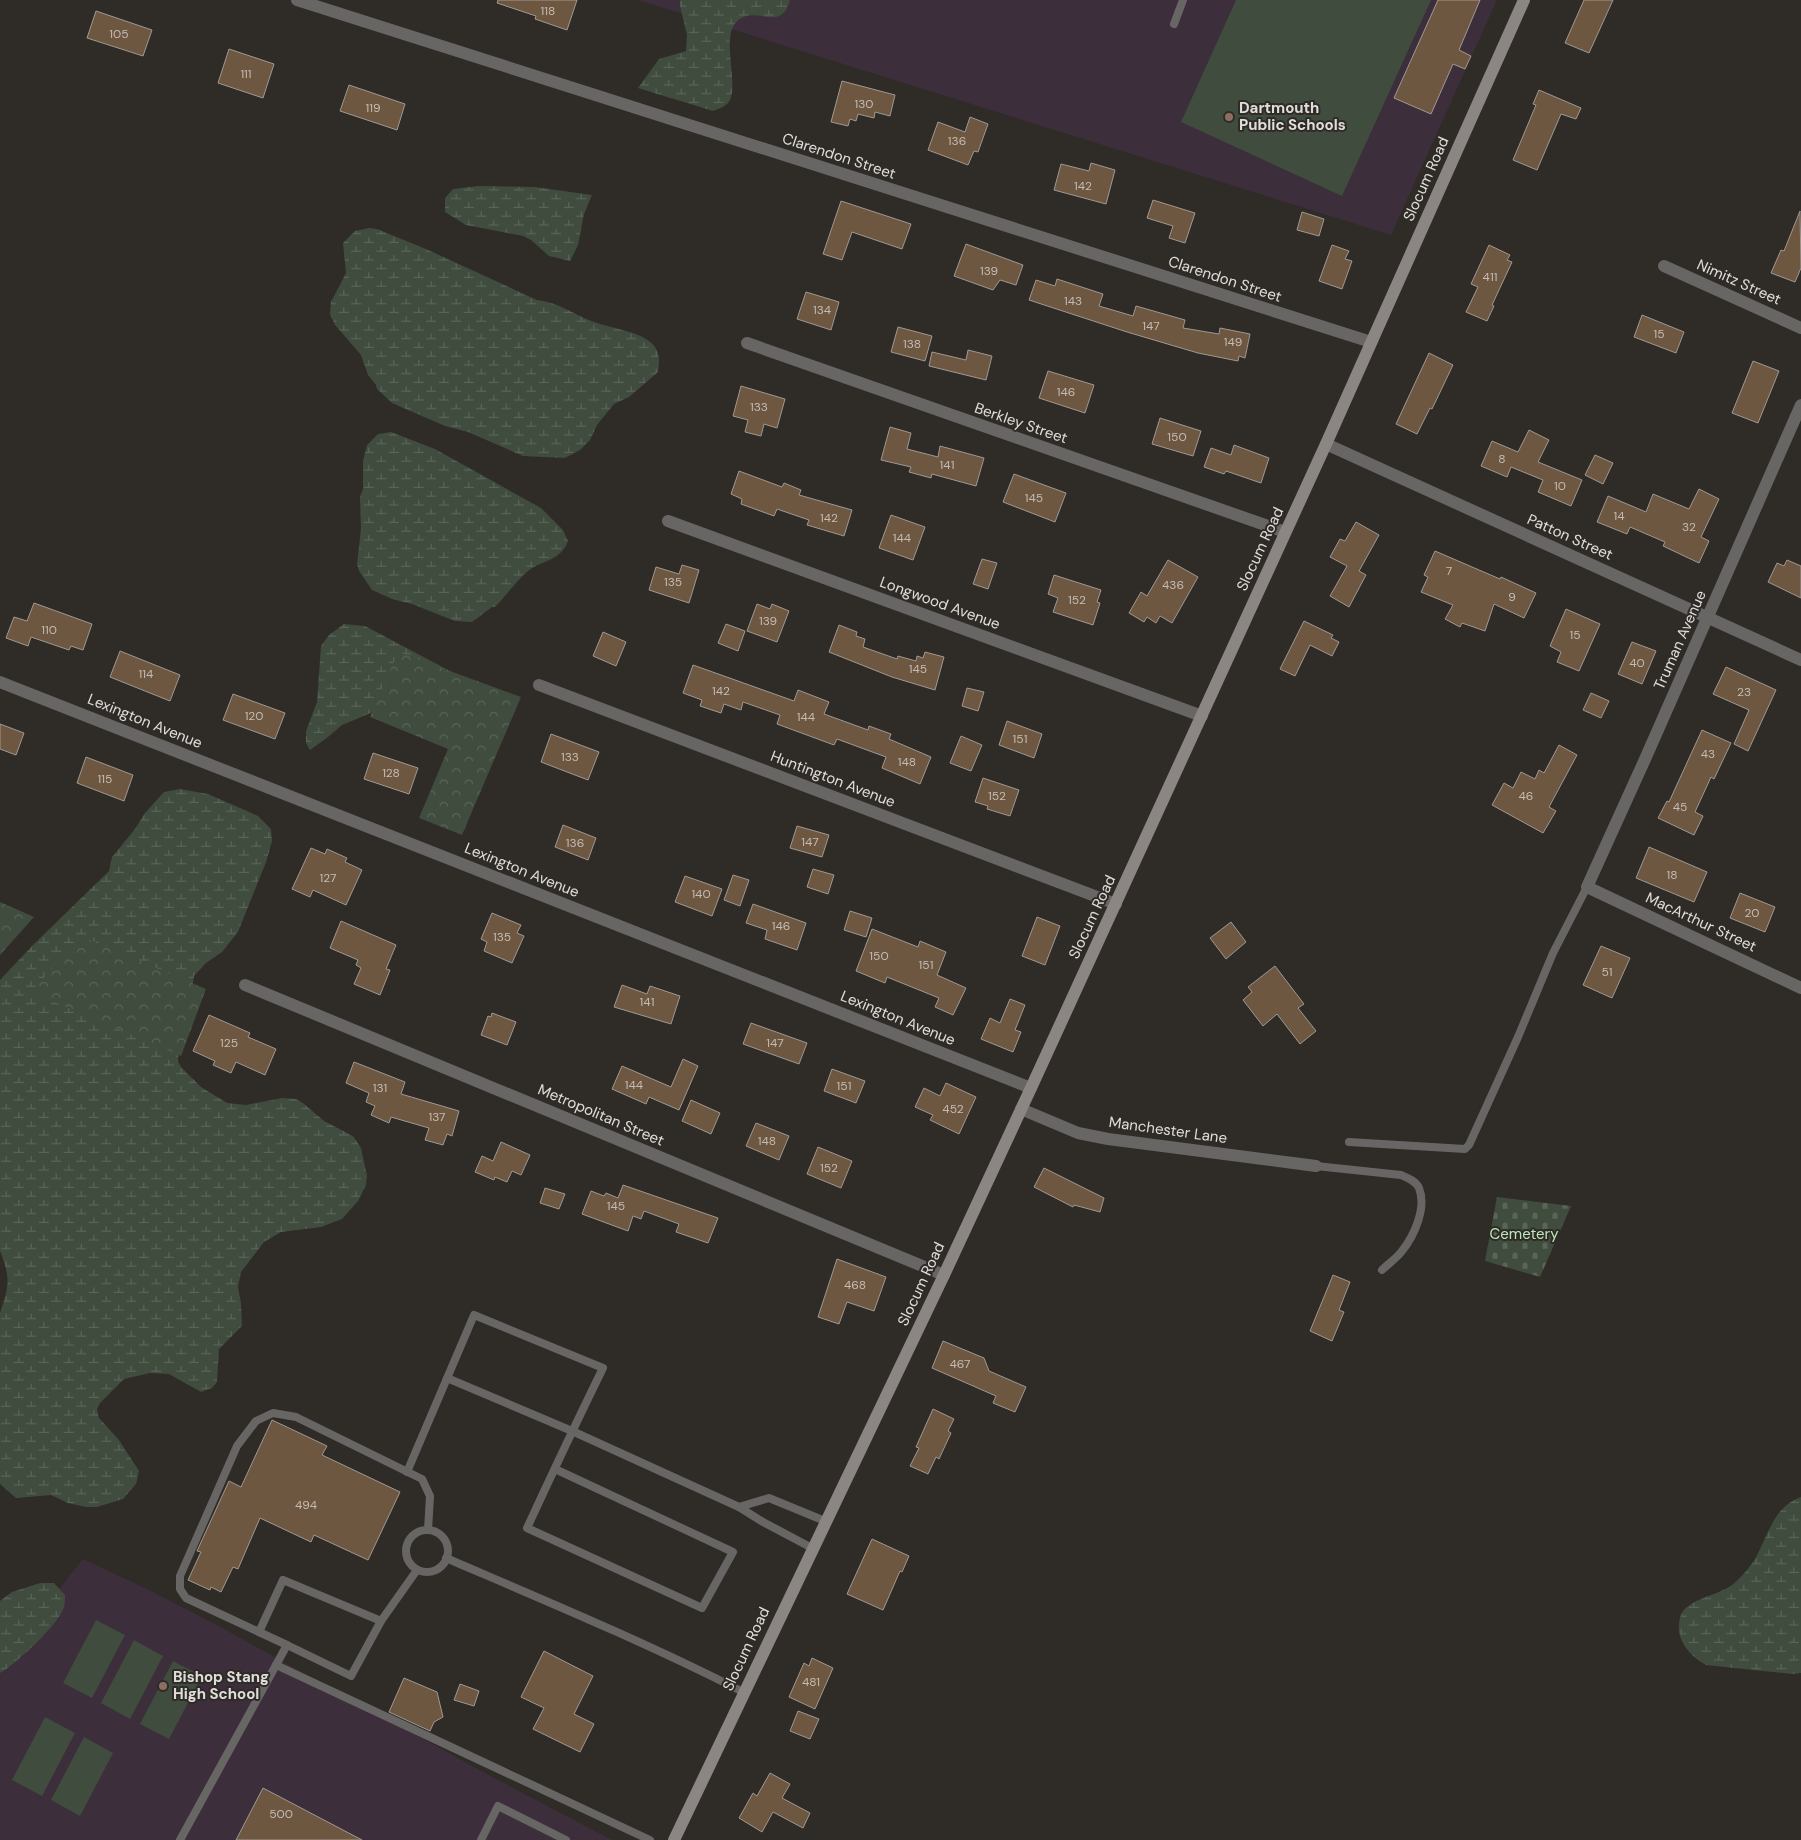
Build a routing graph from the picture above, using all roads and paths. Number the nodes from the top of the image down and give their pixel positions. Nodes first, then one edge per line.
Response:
1 (297, 0) edge
2 (1183, 0) edge
3 (1524, 0) edge
4 (1174, 24) dead end
5 (1664, 266) dead end
6 (1801, 328) edge
7 (1371, 342) junction
8 (747, 343) dead end
9 (1801, 405) edge
10 (1326, 444) junction
11 (668, 521) dead end
12 (1285, 532) junction
13 (1707, 617) junction
14 (1801, 660) edge
15 (0, 682) edge
16 (540, 685) dead end
17 (1202, 716) junction
18 (1587, 887) junction
19 (1116, 904) junction
20 (245, 985) dead end
21 (1801, 988) edge
22 (1031, 1088) junction
23 (1021, 1109) junction
24 (1349, 1142) dead end
25 (1316, 1166) joint
26 (1382, 1270) dead end
27 (944, 1275) junction
28 (447, 1378) junction
29 (572, 1431) junction
30 (555, 1469) junction
31 (407, 1472) junction
32 (740, 1507) junction
33 (826, 1521) junction
34 (428, 1530) junction
35 (812, 1548) junction
36 (446, 1558) junction
37 (417, 1570) junction
38 (381, 1621) junction
39 (259, 1632) junction
40 (287, 1645) junction
41 (276, 1665) junction
42 (744, 1692) junction
43 (180, 1840) edge
44 (481, 1840) edge
45 (566, 1840) edge
46 (650, 1840) edge
47 (674, 1840) edge

1 - 7 street, Clarendon Street
2 - 4 lane
3 - 7 main road, Slocum Road
5 - 6 street, Nimitz Street
7 - 10 main road, Slocum Road
8 - 12 street, Berkley Street
9 - 13 street, Truman Avenue
10 - 12 main road, Slocum Road
10 - 13 street, Patton Street
11 - 17 street, Longwood Avenue
12 - 17 main road, Slocum Road
13 - 14 street, Patton Street
13 - 18 street, Truman Avenue
15 - 22 street, Lexington Avenue
16 - 19 street, Huntington Avenue
17 - 19 main road, Slocum Road
18 - 21 street, MacArthur Street
18 - 24 lane
19 - 22 main road, Slocum Road
20 - 27 street, Metropolitan Street
22 - 23 main road, Slocum Road
23 - 25 street, Manchester Lane
23 - 27 main road, Slocum Road
25 - 26 lane
27 - 33 main road, Slocum Road
28 - 29 lane
28 - 29 lane
28 - 31 lane
29 - 30 lane
29 - 32 lane
30 - 30 lane
31 - 34 lane
31 - 39 lane
32 - 33 lane
32 - 35 lane
33 - 35 main road, Slocum Road
34 - 36 lane
34 - 37 lane
35 - 42 main road, Slocum Road
36 - 37 lane
36 - 42 lane
37 - 38 lane
38 - 39 lane
38 - 40 lane
39 - 40 lane
40 - 41 lane
41 - 43 lane
41 - 46 lane
42 - 47 main road, Slocum Road
44 - 45 lane

